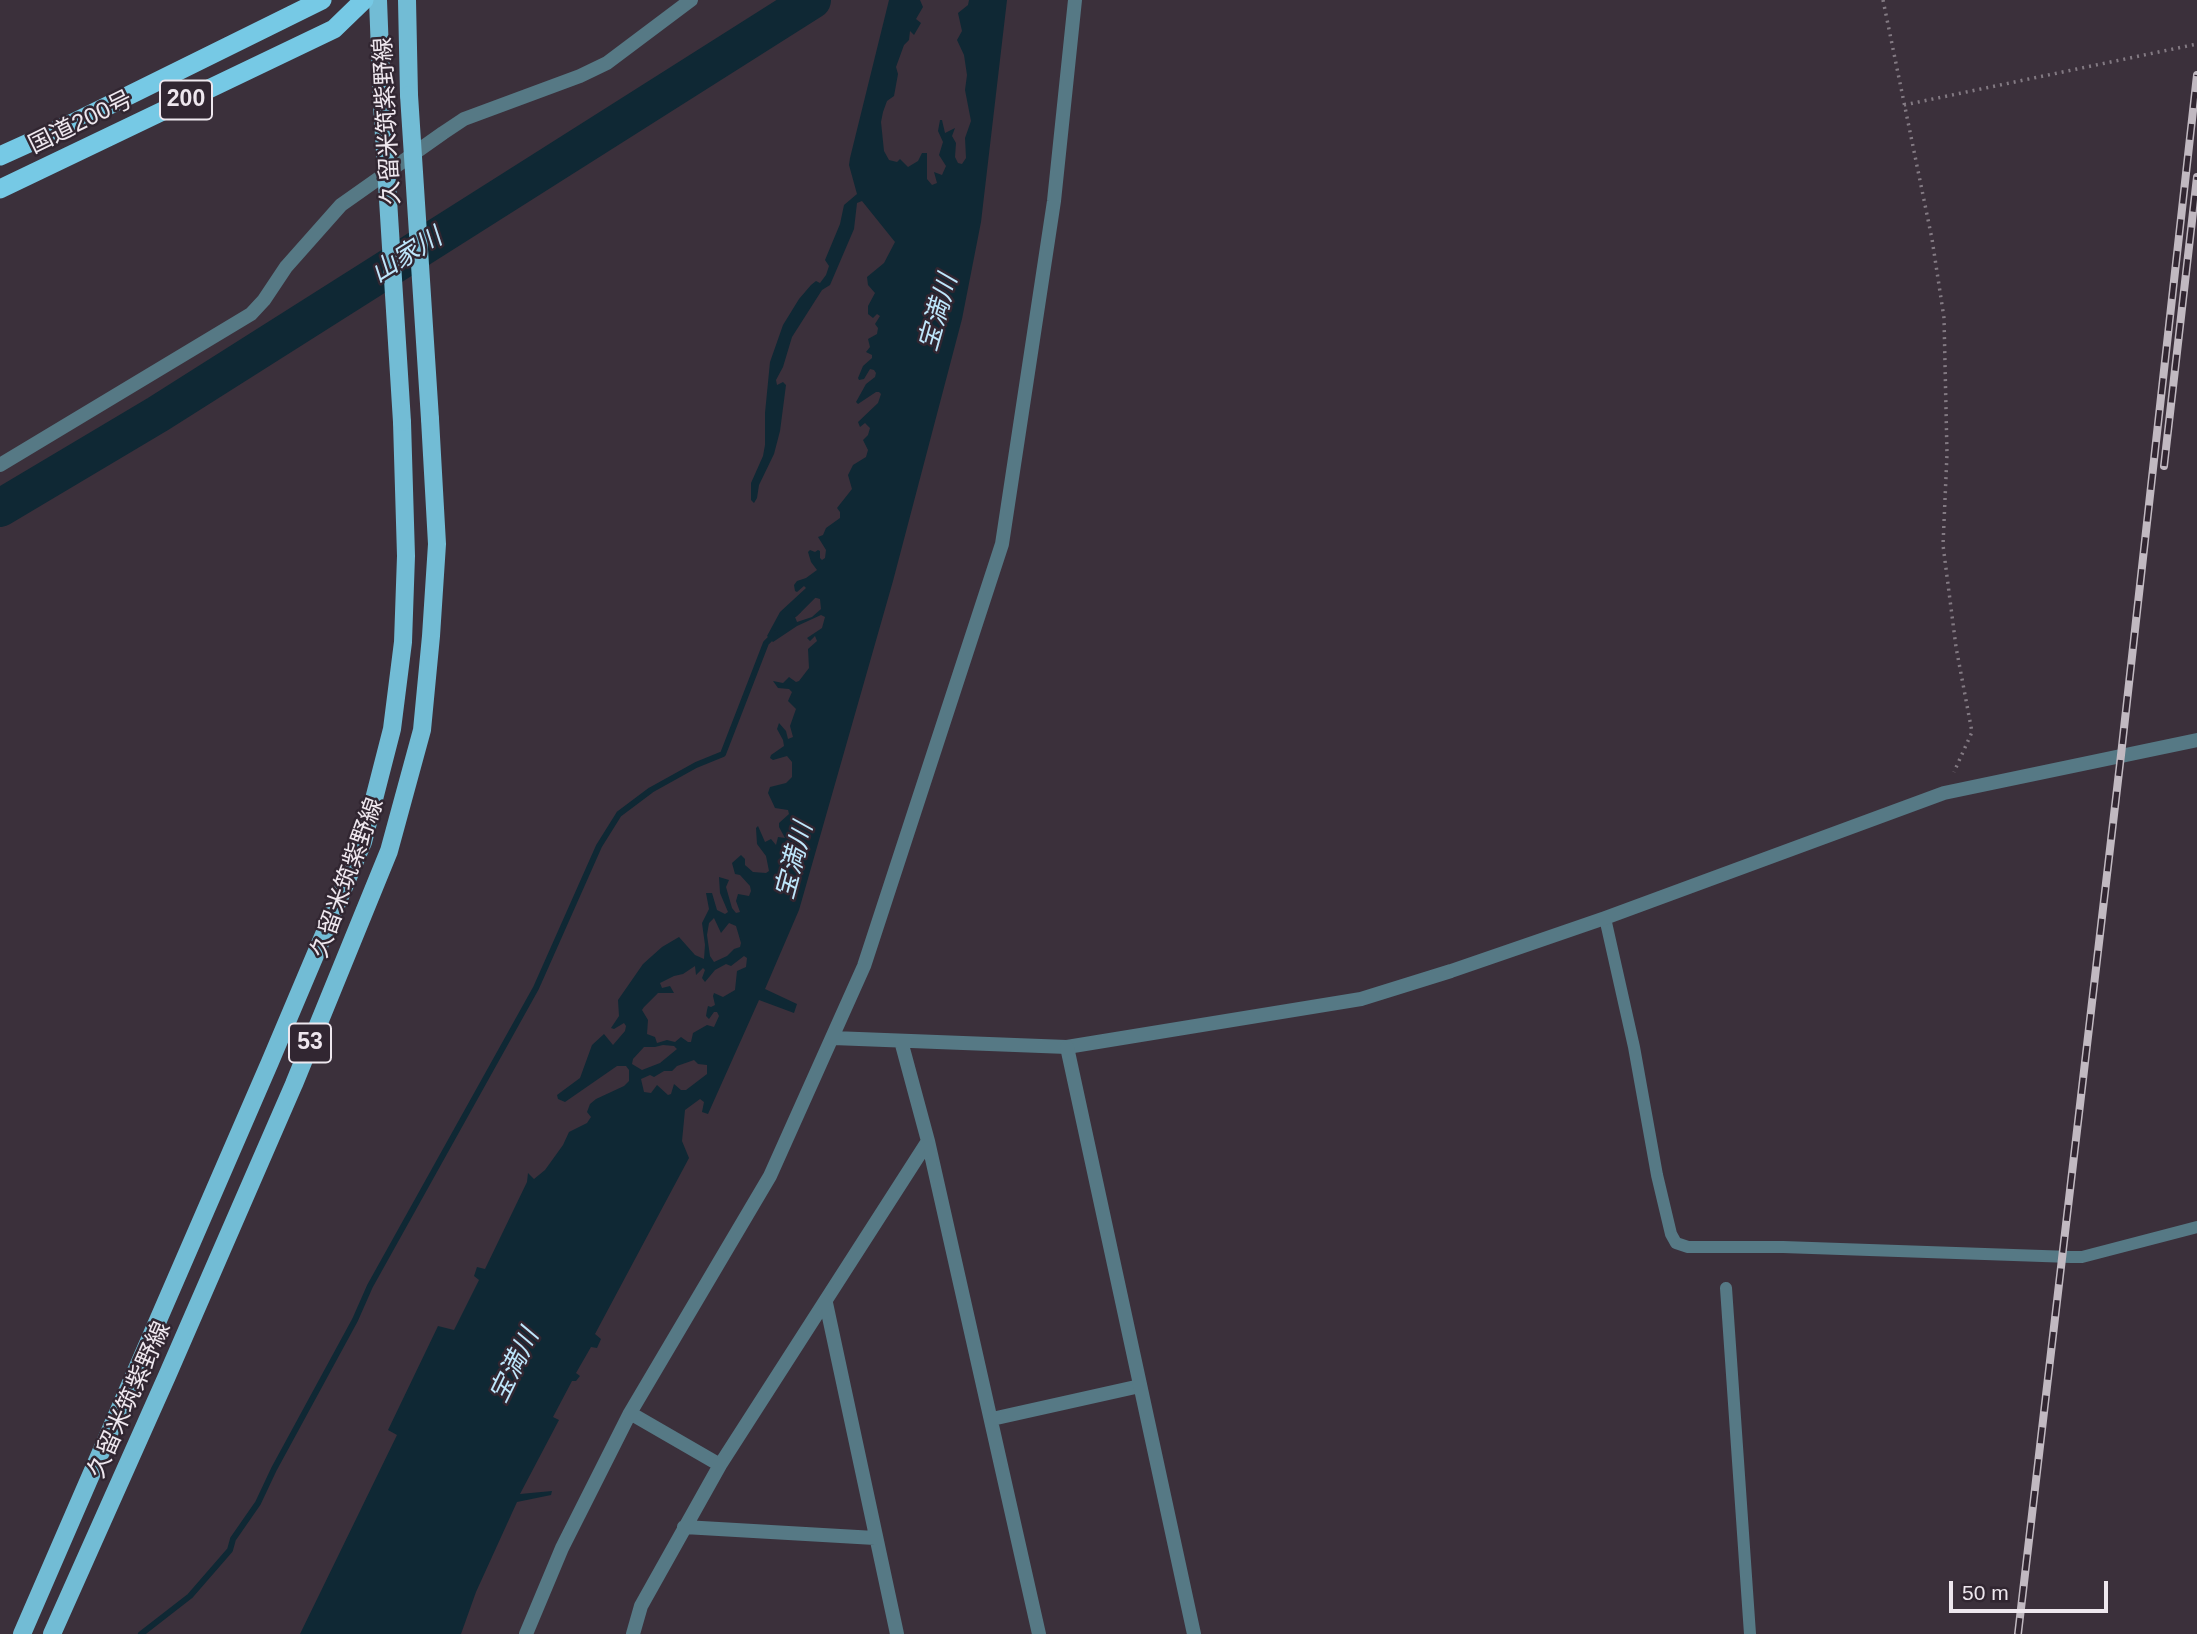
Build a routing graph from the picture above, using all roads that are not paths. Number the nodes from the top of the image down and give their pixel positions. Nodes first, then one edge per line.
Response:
1 (322, 0) edge
2 (364, 0) edge
3 (378, 0) edge
4 (407, 0) edge
5 (691, 0) edge
6 (1075, 0) edge
7 (0, 156) edge
8 (0, 189) edge
9 (0, 465) edge
10 (2197, 740) edge
11 (1605, 918) junction
12 (833, 1038) junction
13 (901, 1041) junction
14 (1067, 1047) junction
15 (928, 1141) junction
16 (2197, 1227) edge
17 (1726, 1288) dead end
18 (826, 1303) junction
19 (1140, 1386) junction
20 (630, 1413) junction
21 (992, 1419) junction
22 (720, 1465) junction
23 (684, 1527) junction
24 (875, 1538) junction
25 (22, 1634) edge
26 (52, 1634) edge
27 (526, 1634) edge
28 (633, 1634) edge
29 (897, 1634) edge
30 (1039, 1634) edge
31 (1194, 1634) edge
32 (1750, 1634) edge

1 - 7 highway, 国道200号 / 200
2 - 8 highway, 国道200号 / 200
3 - 25 main road, 久留米筑紫野線 / 53, bridge
4 - 26 main road, 久留米筑紫野線 / 53, bridge
5 - 9 street
6 - 12 street
10 - 11 street
11 - 14 street
11 - 16 lane
12 - 13 street
12 - 20 street
13 - 14 street
13 - 15 street
14 - 19 street
15 - 18 street
15 - 21 street
17 - 32 lane
18 - 22 street
18 - 24 street
19 - 21 street
19 - 31 street
20 - 22 street
20 - 27 street
21 - 30 street
22 - 23 street
23 - 24 street
23 - 28 street
24 - 29 street

